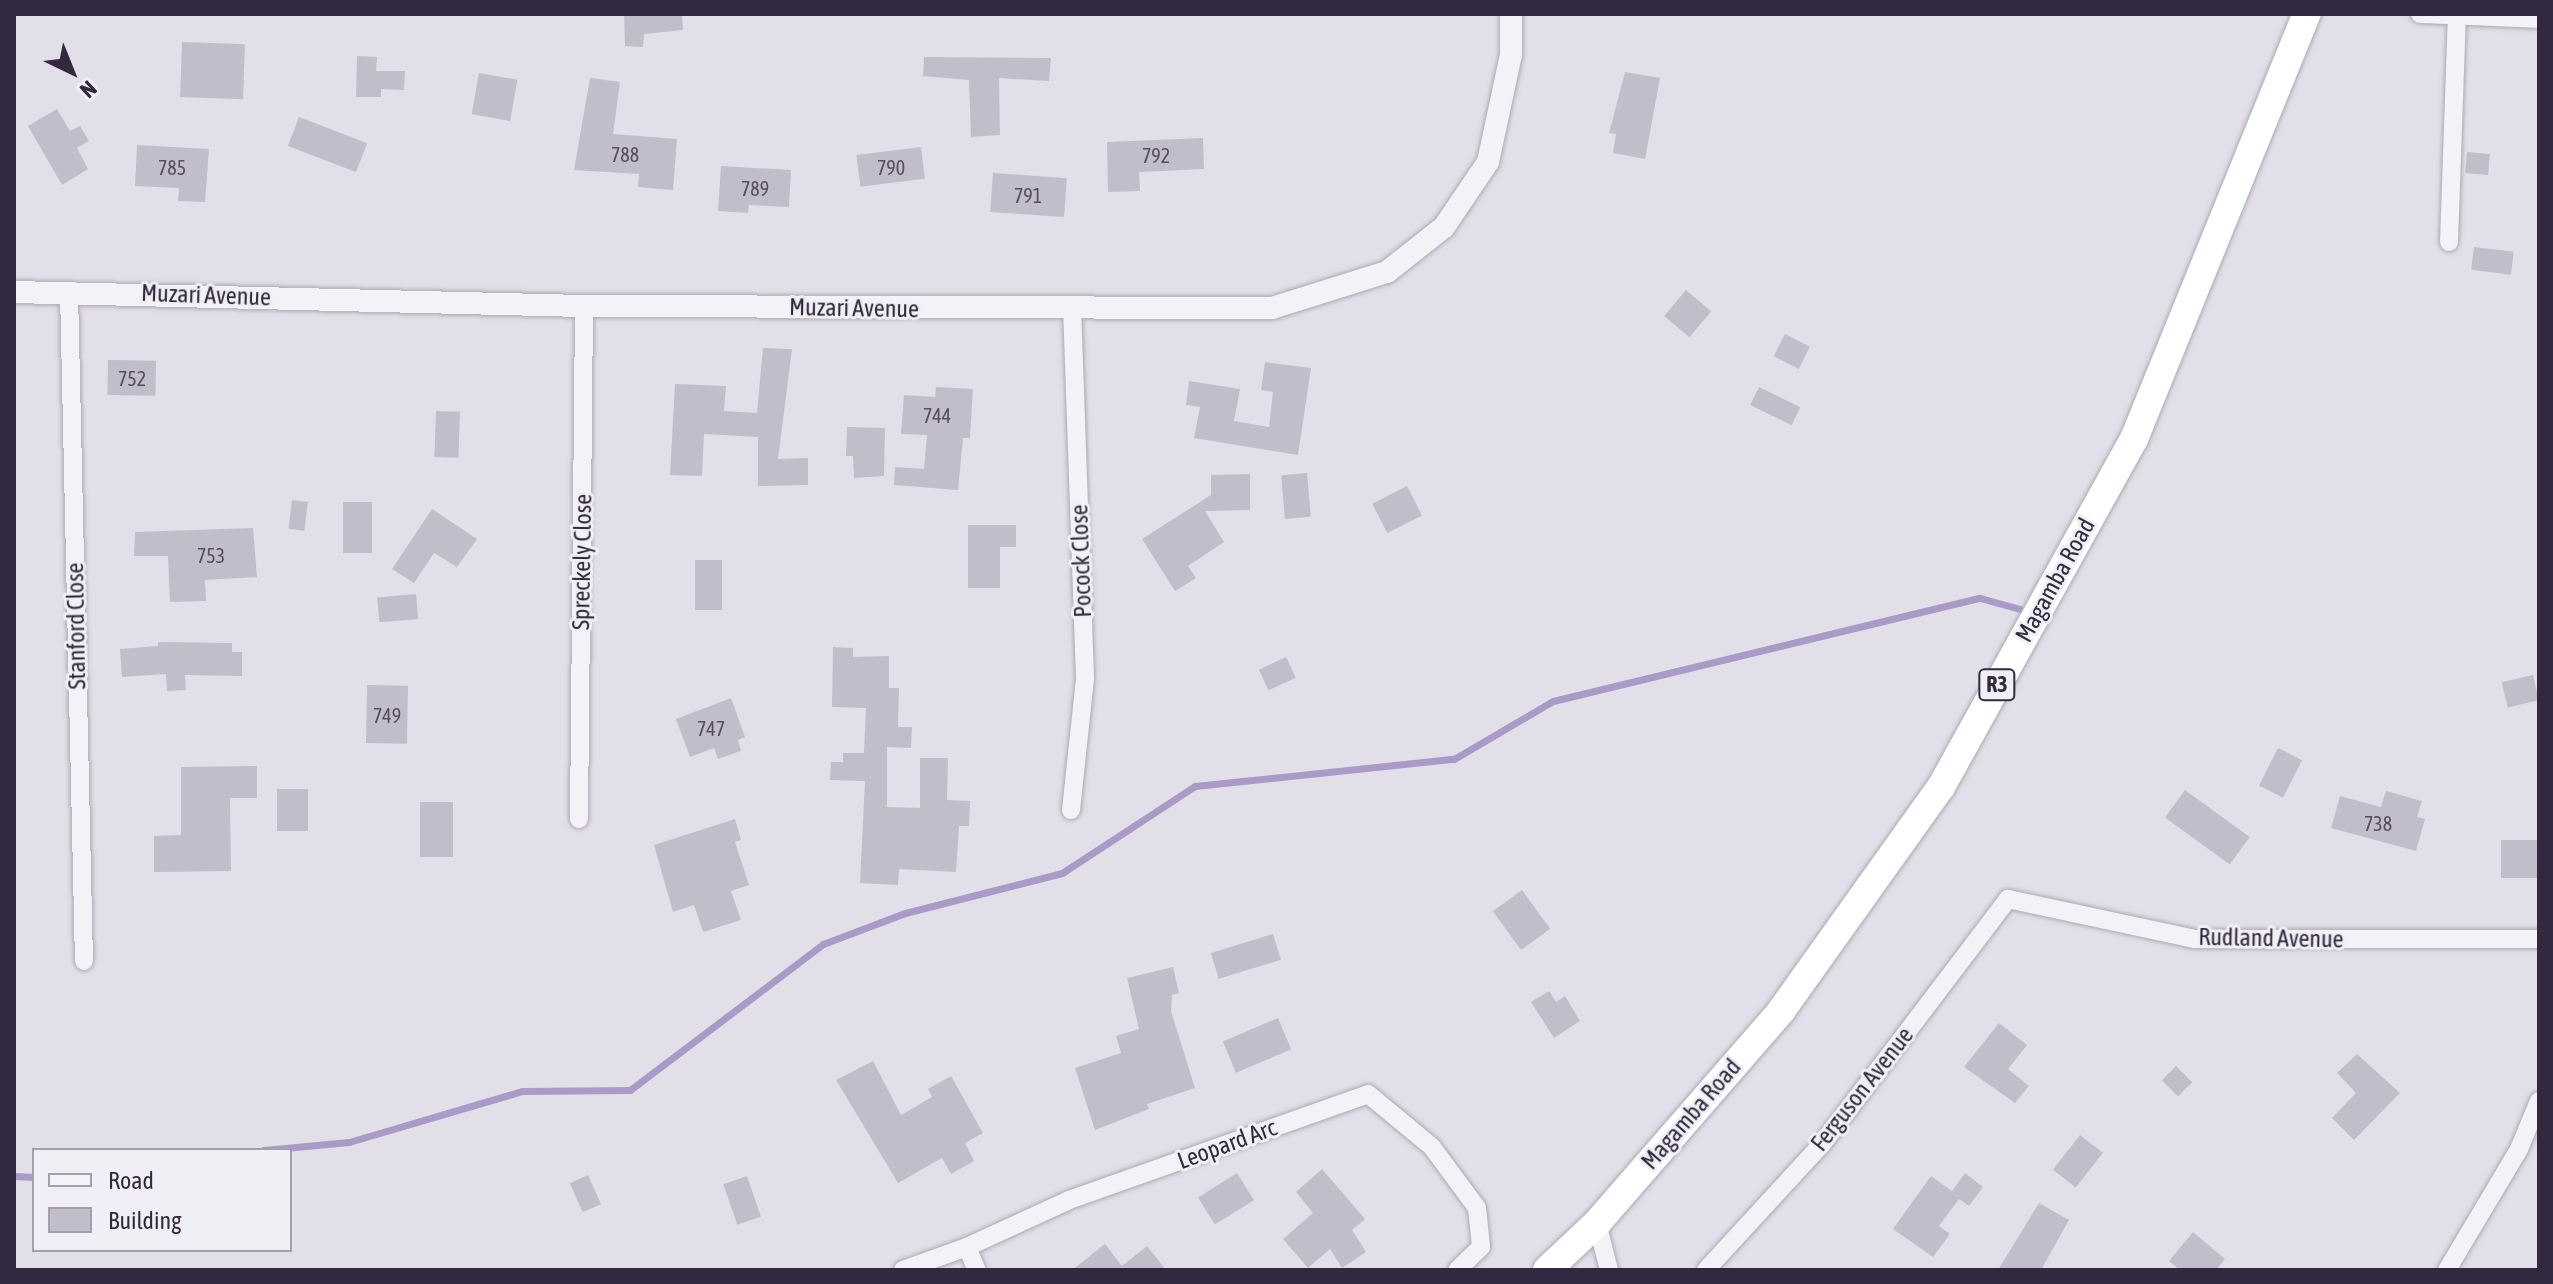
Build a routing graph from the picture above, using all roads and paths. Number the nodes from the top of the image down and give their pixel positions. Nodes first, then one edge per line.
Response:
1 (1511, 14) edge
2 (2307, 14) edge
3 (2420, 14) edge
4 (2457, 15) edge
5 (2539, 19) edge
6 (2449, 242) dead end
7 (69, 291) junction
8 (14, 292) edge
9 (584, 306) junction
10 (1072, 310) junction
11 (1071, 810) dead end
12 (579, 819) dead end
13 (2008, 899) joint
14 (2539, 939) edge
15 (84, 961) dead end
16 (2539, 1101) edge
17 (1597, 1223) junction
18 (967, 1247) junction
19 (903, 1270) edge
20 (977, 1270) edge
21 (1457, 1270) edge
22 (1547, 1270) edge
23 (1609, 1270) edge
24 (1706, 1270) edge
25 (2447, 1270) edge

1 - 10 street, Muzari Avenue
2 - 17 highway, Magamba Road / R3
3 - 4 street
4 - 5 street
4 - 6 street
7 - 8 street, Muzari Avenue
7 - 9 street, Muzari Avenue
7 - 15 street, Stanford Close
9 - 10 street, Muzari Avenue
9 - 12 street, Spreckely Close
10 - 11 street, Pocock Close
13 - 14 street, Rudland Avenue
13 - 24 street, Ferguson Avenue
16 - 25 street
17 - 22 highway, Magamba Road / R3
17 - 23 street
18 - 19 street, Leopard Arc
18 - 20 street
18 - 21 street, Leopard Arc

